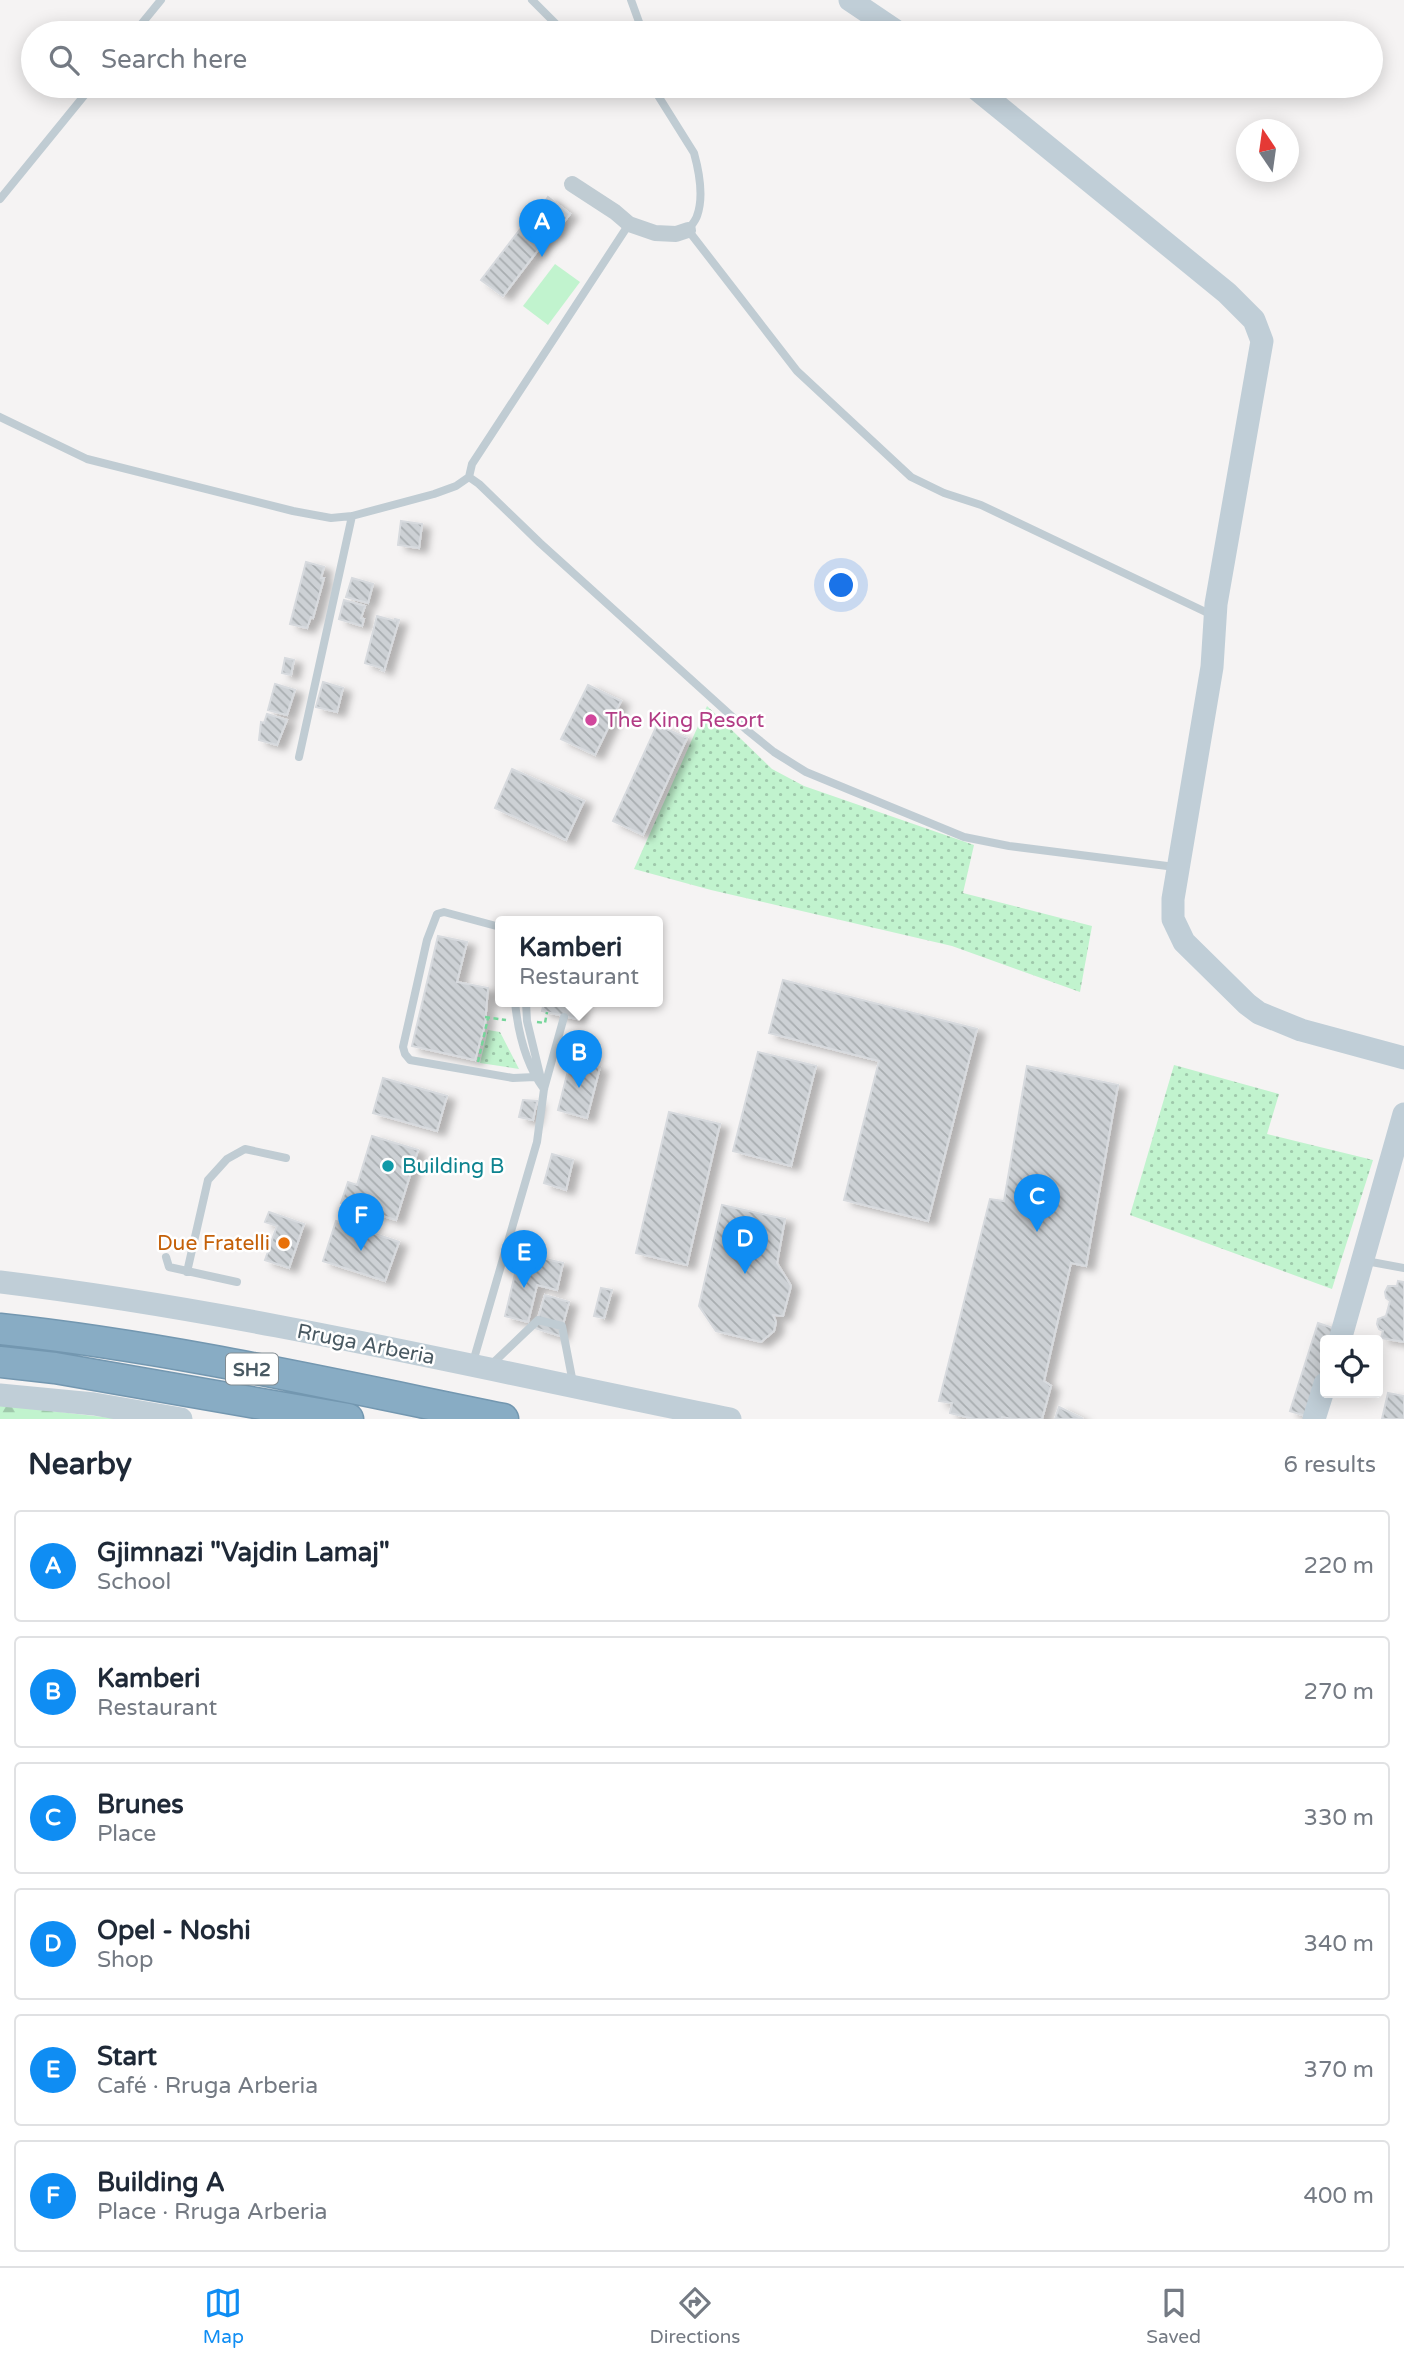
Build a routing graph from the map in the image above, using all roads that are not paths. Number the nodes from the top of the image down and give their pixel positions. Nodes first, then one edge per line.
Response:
1 (161, 0) edge
2 (532, 0) edge
3 (631, 0) edge
4 (850, 0) edge
5 (144, 21) edge
6 (553, 21) edge
7 (639, 21) edge
8 (881, 21) edge
9 (82, 98) edge
10 (660, 98) edge
11 (988, 98) edge
12 (572, 184) dead end
13 (0, 199) edge
14 (629, 224) junction
15 (688, 230) junction
16 (0, 417) edge
17 (469, 477) junction
18 (352, 516) junction
19 (1215, 617) junction
20 (299, 757) dead end
21 (1178, 868) junction
22 (495, 926) edge
23 (515, 1007) edge
24 (526, 1007) edge
25 (564, 1017) dead end
26 (1404, 1058) edge
27 (535, 1077) junction
28 (544, 1089) junction
29 (1404, 1114) edge
30 (286, 1158) dead end
31 (166, 1257) dead end
32 (1363, 1260) junction
33 (1404, 1268) edge
34 (187, 1272) junction
35 (0, 1282) edge
36 (237, 1282) dead end
37 (0, 1329) edge
38 (1341, 1335) edge
39 (0, 1362) edge
40 (480, 1367) junction
41 (573, 1386) junction
42 (0, 1395) edge
43 (1321, 1398) edge
44 (181, 1419) edge
45 (348, 1419) edge
46 (503, 1419) edge
47 (730, 1419) edge
48 (1314, 1419) edge

1 - 5 lane
2 - 6 lane
3 - 7 lane
4 - 8 street
9 - 13 lane
10 - 15 lane
11 - 19 street
12 - 14 street
14 - 15 street
14 - 17 lane
15 - 19 lane
16 - 18 lane
17 - 18 lane
17 - 21 lane
18 - 20 lane
19 - 21 street
21 - 26 street
22 - 27 lane
23 - 27 lane
24 - 28 lane
25 - 28 lane
27 - 28 lane
28 - 40 lane
29 - 32 street
30 - 34 lane
31 - 34 lane
32 - 33 lane
32 - 38 street
34 - 36 lane
35 - 40 street, Rruga Arberia
37 - 46 highway, SH2
39 - 45 highway, SH2
40 - 41 street, Rruga Arberia
40 - 41 lane
41 - 47 street, Rruga Arberia
42 - 44 street
43 - 48 street

